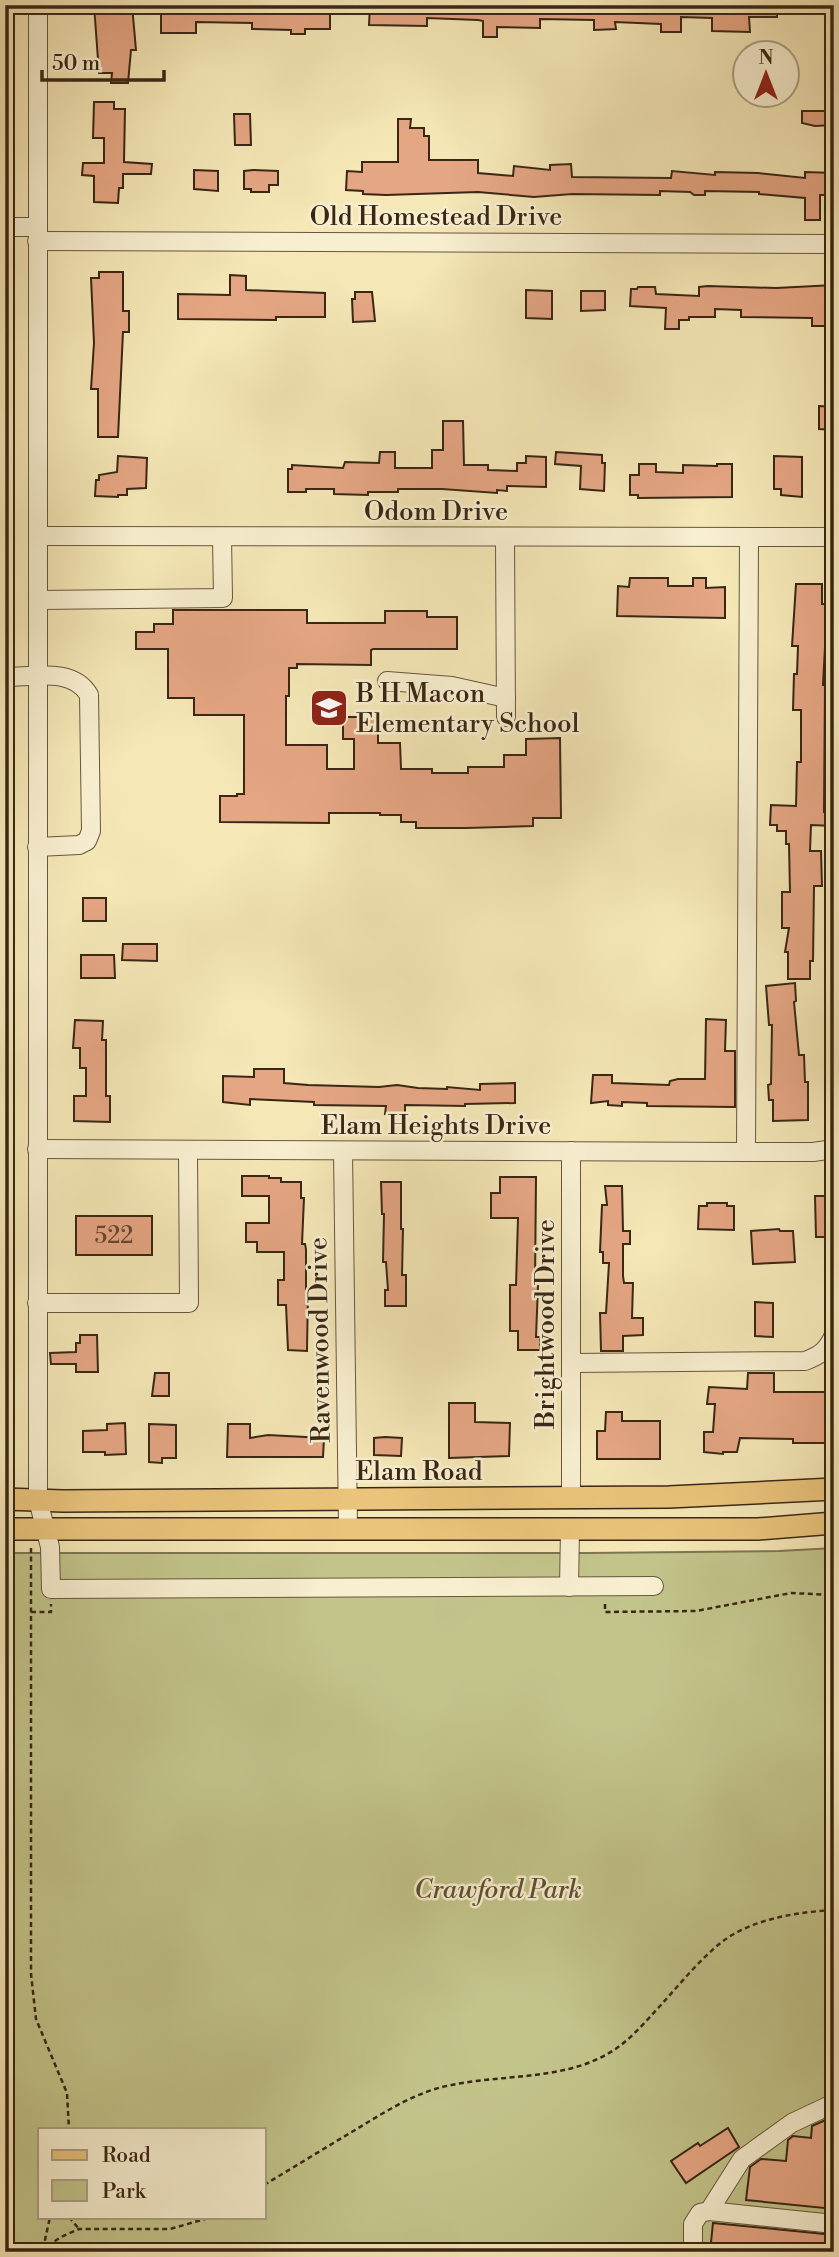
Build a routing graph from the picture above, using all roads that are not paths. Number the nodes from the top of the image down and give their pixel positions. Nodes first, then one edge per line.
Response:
1 (38, 5) edge
2 (5, 227) edge
3 (37, 234) junction
4 (834, 243) edge
5 (38, 536) junction
6 (222, 537) junction
7 (834, 537) edge
8 (505, 538) junction
9 (749, 538) junction
10 (38, 600) junction
11 (5, 677) edge
12 (38, 677) junction
13 (387, 681) dead end
14 (506, 698) junction
15 (506, 717) dead end
16 (37, 848) junction
17 (37, 1149) junction
18 (834, 1149) edge
19 (188, 1150) junction
20 (343, 1151) junction
21 (571, 1151) junction
22 (746, 1152) junction
23 (37, 1303) junction
24 (834, 1335) edge
25 (571, 1363) junction
26 (834, 1489) edge
27 (570, 1498) junction
28 (5, 1499) edge
29 (346, 1499) junction
30 (38, 1500) junction
31 (834, 1523) edge
32 (348, 1528) junction
33 (5, 1529) edge
34 (570, 1529) junction
35 (44, 1530) junction
36 (654, 1586) dead end
37 (569, 1587) junction
38 (834, 2107) edge
39 (709, 2211) junction
40 (834, 2224) edge
41 (692, 2252) edge

1 - 3 street
2 - 3 street, Old Homestead Drive
3 - 4 street, Old Homestead Drive
3 - 5 street
5 - 6 street, Odom Drive
5 - 10 street
6 - 8 street, Odom Drive
6 - 10 street
7 - 9 street, Odom Drive
8 - 9 street, Odom Drive
8 - 14 street
9 - 22 street
10 - 12 street
11 - 12 street
12 - 16 street
12 - 16 street
13 - 14 street
14 - 15 street
16 - 17 street
17 - 19 street, Elam Heights Drive
17 - 23 street
18 - 22 street, Elam Heights Drive
19 - 20 street, Elam Heights Drive
19 - 23 street
20 - 21 street, Elam Heights Drive
20 - 29 street, Ravenwood Drive
21 - 22 street, Elam Heights Drive
21 - 25 street, Brightwood Drive
23 - 30 street
24 - 25 street
25 - 27 street, Brightwood Drive
26 - 27 main road, Elam Road
27 - 29 main road, Elam Road
27 - 34 main road
28 - 30 main road, Elam Road
29 - 30 main road, Elam Road
29 - 32 street, Ravenwood Drive
30 - 35 street
31 - 34 main road
32 - 34 main road
32 - 35 main road
33 - 35 main road
34 - 37 street
35 - 37 street
36 - 37 street
38 - 39 street
39 - 40 street
39 - 41 street

